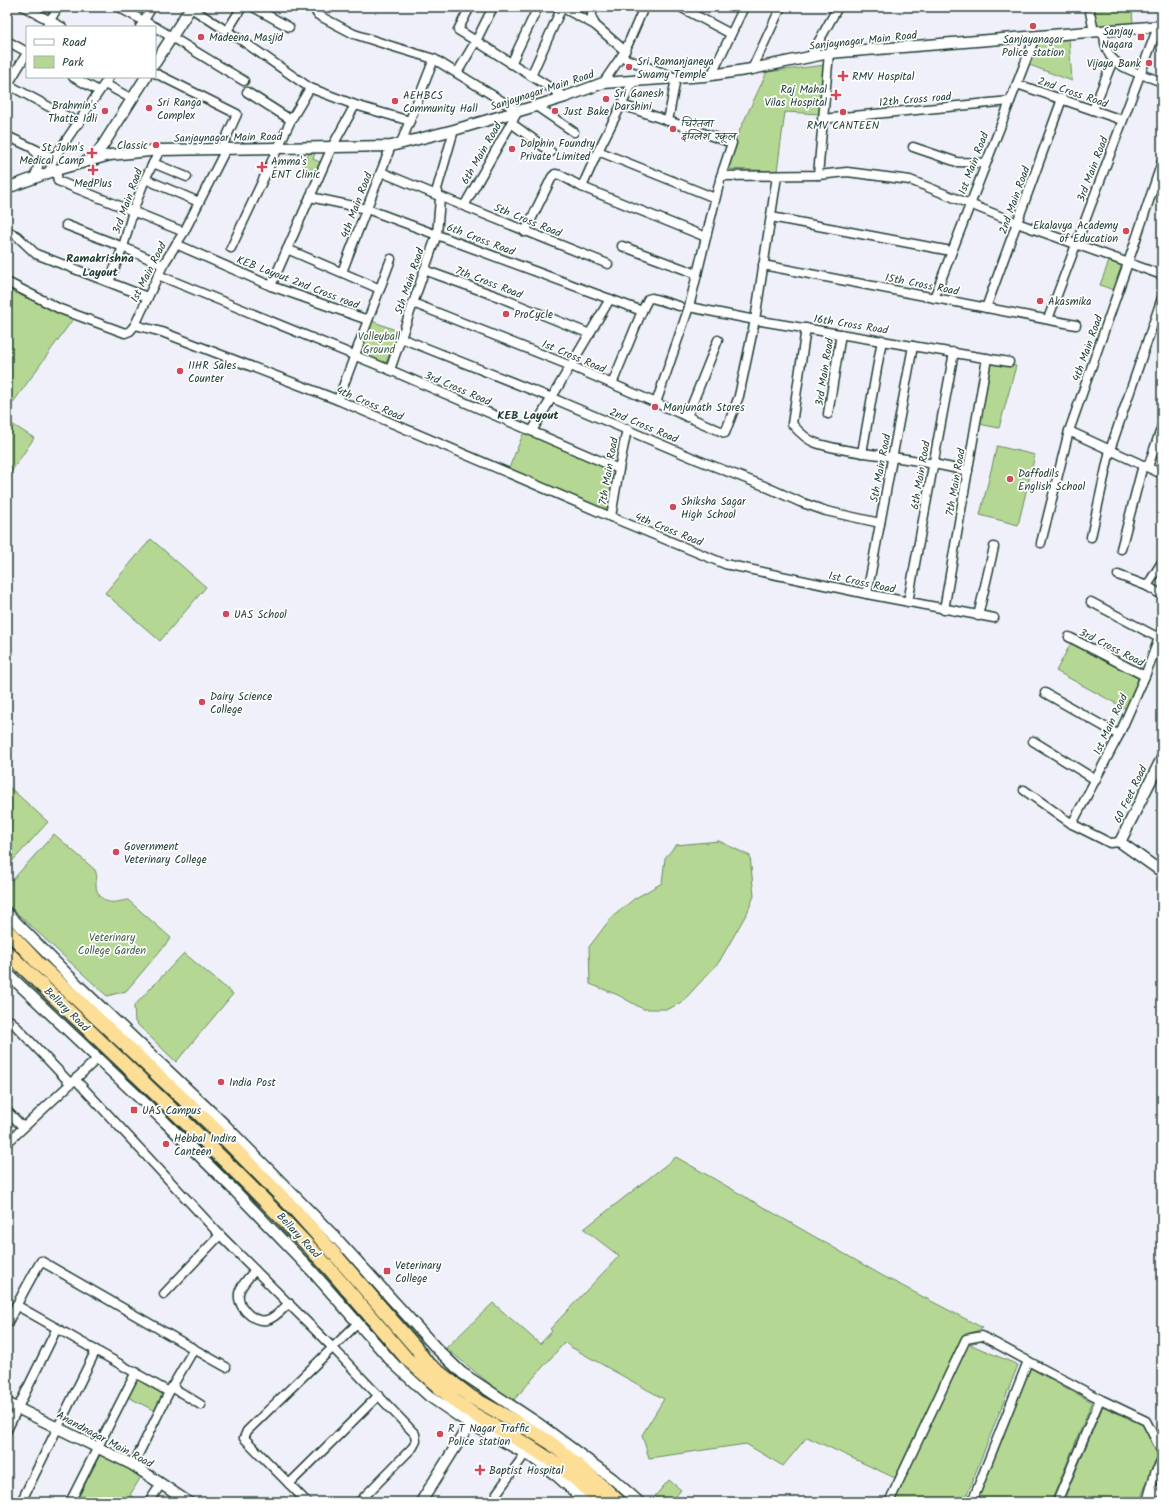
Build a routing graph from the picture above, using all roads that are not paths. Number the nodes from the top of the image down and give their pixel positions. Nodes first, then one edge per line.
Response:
1 (24, 7) edge
2 (58, 7) edge
3 (118, 7) edge
4 (152, 7) edge
5 (191, 7) edge
6 (242, 7) edge
7 (253, 7) edge
8 (313, 7) edge
9 (493, 7) edge
10 (538, 7) edge
11 (562, 7) edge
12 (592, 7) edge
13 (644, 7) edge
14 (680, 7) edge
15 (744, 7) edge
16 (781, 7) edge
17 (838, 7) edge
18 (1089, 7) edge
19 (467, 8) edge
20 (48, 24) edge
21 (142, 24) edge
22 (595, 25) junction
23 (288, 27) dead end
24 (1160, 27) edge
25 (156, 28) edge
26 (227, 31) junction
27 (1099, 31) junction
28 (731, 34) junction
29 (173, 37) junction
30 (1035, 37) junction
31 (7, 41) edge
32 (476, 41) junction
33 (26, 51) edge
34 (829, 53) junction
35 (26, 54) edge
36 (623, 54) junction
37 (810, 57) junction
38 (434, 59) junction
39 (1113, 60) junction
40 (156, 62) edge
41 (511, 64) junction
42 (752, 69) junction
43 (457, 73) junction
44 (1140, 73) junction
45 (156, 74) edge
46 (712, 74) junction
47 (531, 76) junction
48 (75, 78) edge
49 (145, 78) edge
50 (676, 78) junction
51 (634, 80) junction
52 (107, 81) edge
53 (244, 81) dead end
54 (603, 82) junction
55 (1162, 82) edge
56 (1017, 84) junction
57 (7, 85) edge
58 (310, 88) junction
59 (99, 92) junction
60 (247, 92) dead end
61 (566, 97) junction
62 (132, 99) junction
63 (1062, 99) junction
64 (1010, 101) junction
65 (356, 105) junction
66 (622, 105) junction
67 (536, 106) junction
68 (1093, 110) junction
69 (518, 111) junction
70 (822, 119) junction
71 (291, 120) junction
72 (1122, 120) junction
73 (410, 121) junction
74 (668, 121) junction
75 (79, 123) junction
76 (511, 123) junction
77 (454, 130) junction
78 (574, 132) dead end
79 (7, 136) edge
80 (396, 145) junction
81 (332, 147) junction
82 (913, 147) dead end
83 (33, 148) junction
84 (278, 148) junction
85 (224, 149) junction
86 (160, 150) junction
87 (598, 151) junction
88 (551, 152) dead end
89 (54, 158) junction
90 (98, 158) junction
91 (1162, 162) edge
92 (153, 163) junction
93 (986, 163) junction
94 (53, 171) junction
95 (381, 172) junction
96 (818, 175) junction
97 (721, 176) junction
98 (777, 176) junction
99 (187, 177) dead end
100 (34, 178) junction
101 (145, 179) junction
102 (582, 187) junction
103 (7, 188) edge
104 (438, 194) junction
105 (310, 197) junction
106 (715, 198) junction
107 (199, 202) junction
108 (970, 205) junction
109 (464, 206) junction
110 (367, 208) junction
111 (133, 211) junction
112 (771, 217) junction
113 (1017, 223) junction
114 (66, 225) dead end
115 (7, 230) edge
116 (184, 232) junction
117 (525, 232) junction
118 (437, 234) junction
119 (706, 237) junction
120 (176, 244) junction
121 (1076, 244) junction
122 (622, 246) dead end
123 (123, 247) junction
124 (230, 248) dead end
125 (287, 248) junction
126 (951, 251) junction
127 (391, 259) dead end
128 (1128, 263) junction
129 (163, 264) junction
130 (608, 264) dead end
131 (763, 265) junction
132 (424, 270) junction
133 (342, 272) junction
134 (697, 274) junction
135 (158, 275) junction
136 (1162, 275) edge
137 (7, 282) edge
138 (109, 282) junction
139 (271, 286) junction
140 (380, 289) junction
141 (147, 297) junction
142 (934, 298) junction
143 (1162, 298) edge
144 (610, 299) junction
145 (413, 303) junction
146 (679, 306) dead end
147 (689, 307) junction
148 (986, 308) junction
149 (642, 311) junction
150 (1048, 319) junction
151 (368, 320) junction
152 (755, 320) junction
153 (135, 325) junction
154 (1076, 325) dead end
155 (806, 328) junction
156 (590, 334) junction
157 (841, 334) junction
158 (401, 338) junction
159 (718, 340) dead end
160 (882, 340) junction
161 (913, 346) junction
162 (954, 352) junction
163 (355, 356) junction
164 (987, 358) junction
165 (1009, 362) dead end
166 (571, 366) junction
167 (390, 370) junction
168 (612, 384) junction
169 (552, 398) junction
170 (338, 400) junction
171 (656, 403) junction
172 (828, 414) dead end
173 (687, 417) junction
174 (1162, 426) edge
175 (627, 429) junction
176 (532, 431) junction
177 (1069, 431) junction
178 (1110, 450) junction
179 (862, 453) junction
180 (893, 457) junction
181 (934, 464) junction
182 (1146, 466) junction
183 (618, 469) junction
184 (968, 471) junction
185 (1162, 474) edge
186 (611, 517) junction
187 (880, 523) junction
188 (1090, 537) dead end
189 (1042, 543) dead end
190 (994, 547) dead end
191 (1121, 549) dead end
192 (1162, 562) edge
193 (725, 564) joint
194 (1118, 575) dead end
195 (1148, 586) junction
196 (867, 594) junction
197 (1162, 595) edge
198 (908, 602) junction
199 (1091, 602) dead end
200 (944, 610) junction
201 (978, 616) junction
202 (994, 618) dead end
203 (1160, 634) edge
204 (1069, 636) dead end
205 (1146, 676) junction
206 (1045, 693) dead end
207 (1119, 736) junction
208 (1034, 741) dead end
209 (1162, 758) edge
210 (1096, 780) junction
211 (1024, 790) dead end
212 (1072, 824) junction
213 (1120, 842) junction
214 (1162, 872) edge
215 (7, 913) edge
216 (11, 934) edge
217 (7, 952) edge
218 (7, 973) edge
219 (82, 997) junction
220 (11, 1021) dead end
221 (97, 1059) junction
222 (72, 1081) junction
223 (7, 1111) edge
224 (23, 1127) junction
225 (7, 1143) edge
226 (220, 1236) junction
227 (254, 1270) junction
228 (164, 1294) dead end
229 (289, 1303) junction
230 (16, 1305) junction
231 (358, 1322) junction
232 (7, 1324) edge
233 (57, 1328) junction
234 (333, 1348) junction
235 (194, 1349) junction
236 (96, 1350) junction
237 (1028, 1361) junction
238 (226, 1367) dead end
239 (136, 1372) junction
240 (170, 1390) junction
241 (379, 1395) junction
242 (1100, 1399) junction
243 (7, 1403) edge
244 (201, 1405) dead end
245 (18, 1408) junction
246 (472, 1420) junction
247 (58, 1428) junction
248 (7, 1430) edge
249 (98, 1447) junction
250 (1162, 1452) edge
251 (525, 1454) junction
252 (1162, 1461) edge
253 (133, 1465) junction
254 (161, 1484) junction
255 (289, 1484) junction
256 (1162, 1488) edge
257 (497, 1493) dead end
258 (1147, 1500) edge
259 (21, 1502) edge
260 (70, 1502) edge
261 (150, 1502) edge
262 (188, 1502) edge
263 (307, 1502) edge
264 (360, 1502) edge
265 (421, 1502) edge
266 (586, 1502) edge
267 (601, 1502) edge
268 (619, 1502) edge
269 (639, 1502) edge
270 (889, 1502) edge
271 (972, 1502) edge
272 (1057, 1502) edge

1 - 20 street
2 - 20 street
3 - 21 street
4 - 21 street
5 - 26 street
5 - 29 street
6 - 26 street
7 - 23 street
8 - 38 street
9 - 32 street
10 - 41 street
11 - 22 street
11 - 47 street
12 - 22 street
13 - 36 street
14 - 28 street
15 - 28 street
16 - 42 street
17 - 37 street
18 - 27 street
19 - 32 street
22 - 36 street
24 - 27 street, Sanjaynagar Main Road
24 - 44 street, 3rd Main Road
25 - 29 street
26 - 58 street
27 - 30 street, Sanjaynagar Main Road
27 - 39 street
28 - 46 street
29 - 40 street
29 - 53 street
30 - 34 street, Sanjaynagar Main Road
30 - 56 street, 1st Main Road
31 - 33 street
32 - 41 street
32 - 43 street
34 - 37 street, Sanjaynagar Main Road
34 - 70 street
35 - 57 street
36 - 50 street
36 - 54 street
37 - 42 street, Sanjaynagar Main Road
38 - 43 street
38 - 73 street, 4th Main Road
39 - 44 street
39 - 68 street
41 - 47 street
42 - 46 street, Sanjaynagar Main Road
43 - 69 street
44 - 55 street
44 - 72 street, 3rd Main Road
45 - 85 street, 1st Main Road
46 - 50 street, Sanjaynagar Main Road
47 - 61 street
48 - 59 street
49 - 62 street
50 - 51 street, Sanjaynagar Main Road
50 - 74 street
51 - 54 street, Sanjaynagar Main Road
51 - 66 street
52 - 59 street
52 - 62 street
54 - 61 street, Sanjaynagar Main Road
56 - 63 street, 2nd Cross Road
56 - 64 street, 1st Main Road
57 - 75 street
58 - 65 street
58 - 71 street
59 - 75 street
60 - 71 street
61 - 67 street, Sanjaynagar Main Road
62 - 90 street
63 - 68 street, 2nd Cross Road
63 - 113 street, 2nd Main Road
64 - 70 street, 12th Cross road
64 - 93 street, 1st Main Road
65 - 73 street
65 - 81 street
66 - 74 street
66 - 87 street
67 - 69 street, Sanjaynagar Main Road
67 - 78 street
68 - 72 street, 2nd Cross Road
69 - 76 street, 6th Main Road
69 - 77 street, Sanjaynagar Main Road
70 - 96 street
71 - 84 street
72 - 121 street, 3rd Main Road
73 - 80 street, 4th Main Road
74 - 97 street
75 - 89 street
76 - 88 street
76 - 109 street, 6th Main Road
77 - 80 street, Sanjaynagar Main Road
77 - 104 street, 5th Main Road
79 - 83 street
80 - 81 street, Sanjaynagar Main Road
80 - 95 street, 4th Main Road
81 - 84 street, Sanjaynagar Main Road
81 - 105 street
82 - 93 street
83 - 89 street
83 - 100 street
84 - 85 street, Sanjaynagar Main Road
84 - 124 street
85 - 86 street, Sanjaynagar Main Road
85 - 107 street, 1st Main Road
86 - 90 street, Sanjaynagar Main Road
86 - 92 street, 3rd Main Road
87 - 102 street
87 - 106 street
89 - 94 street
90 - 94 street, Sanjaynagar Main Road
91 - 128 street, 4th Main Road
92 - 99 street
92 - 101 street, 3rd Main Road
93 - 108 street, 1st Main Road
94 - 100 street, Sanjaynagar Main Road
94 - 111 street
95 - 104 street, 5th Cross Road
95 - 110 street, 4th Main Road
96 - 98 street
96 - 108 street
97 - 98 street
97 - 106 street
98 - 112 street
100 - 103 street, Sanjaynagar Main Road
101 - 107 street
101 - 111 street, 3rd Main Road
102 - 117 street
102 - 119 street
104 - 109 street, 5th Cross Road
104 - 118 street, 5th Main Road
105 - 110 street, 6th Cross Road
105 - 125 street
106 - 119 street
107 - 116 street, 1st Main Road
108 - 113 street
108 - 126 street, 1st Main Road
109 - 117 street, 5th Cross Road
110 - 118 street, 6th Cross Road
110 - 133 street, 4th Main Road
111 - 116 street
111 - 123 street, 3rd Main Road
112 - 126 street
112 - 131 street
113 - 121 street
113 - 148 street, 2nd Main Road
114 - 123 street
115 - 138 street
116 - 120 street, 1st Main Road
117 - 130 street, 5th Cross Road
118 - 132 street, 5th Main Road
118 - 144 street, 6th Cross Road
119 - 134 street
120 - 129 street, 1st Main Road
120 - 139 street, KEB Layout 2nd Cross road
121 - 128 street
121 - 150 street, 3rd Main Road
122 - 134 street
123 - 129 street
123 - 138 street, 3rd Main Road
125 - 133 street
125 - 139 street
126 - 142 street, 1st Main Road
127 - 140 street
128 - 136 street
128 - 177 street, 4th Main Road
129 - 135 street, 1st Main Road
131 - 142 street, 15th Cross Road
131 - 152 street
132 - 145 street, 5th Main Road
132 - 156 street, 7th Cross Road
133 - 140 street
134 - 147 street
135 - 141 street, 1st Main Road
135 - 163 street, 3rd Cross Road
137 - 153 street
138 - 141 street
139 - 151 street, KEB Layout 2nd Cross road
140 - 151 street
141 - 153 street, 1st Main Road
142 - 148 street, 15th Cross Road
143 - 178 street
144 - 149 street, 6th Cross Road
144 - 156 street
145 - 158 street, 5th Main Road
145 - 166 street, 1st Cross Road
146 - 149 street
147 - 152 street, 16th Cross Road
147 - 171 street
148 - 150 street, 15th Cross Road
149 - 168 street
150 - 154 street, 15th Cross Road
151 - 163 street
152 - 155 street, 16th Cross Road
152 - 173 street, 1st Cross Road
153 - 170 street, 4th Cross Road
155 - 157 street, 16th Cross Road
155 - 179 street
156 - 166 street
157 - 160 street, 16th Cross Road
157 - 172 street, 3rd Main Road
158 - 167 street, 5th Main Road
158 - 169 street, 2nd Cross Road
159 - 173 street
160 - 161 street, 16th Cross Road
160 - 179 street
161 - 162 street, 16th Cross Road
161 - 180 street, 5th Main Road
162 - 164 street, 16th Cross Road
162 - 181 street, 6th Main Road
163 - 167 street, 3rd Cross Road
163 - 170 street
164 - 165 street, 16th Cross Road
164 - 184 street, 7th Main Road
166 - 168 street, 1st Cross Road
166 - 169 street
167 - 176 street, 3rd Cross Road
168 - 171 street, 1st Cross Road
169 - 175 street, 2nd Cross Road
169 - 176 street
170 - 186 street, 4th Cross Road
171 - 173 street, 1st Cross Road
174 - 182 street
175 - 183 street, 7th Main Road
175 - 187 street, 2nd Cross Road
176 - 183 street, 3rd Cross Road
177 - 178 street
177 - 189 street, 4th Main Road
178 - 182 street
178 - 188 street
179 - 180 street
180 - 181 street
180 - 187 street, 5th Main Road
181 - 184 street
181 - 198 street, 6th Main Road
182 - 185 street
182 - 191 street
183 - 186 street, 7th Main Road
184 - 200 street, 7th Main Road
186 - 193 street, 4th Cross Road
187 - 196 street, 5th Main Road
190 - 201 street
192 - 195 street
193 - 196 street, 1st Cross Road
194 - 195 street
195 - 197 street
196 - 198 street, 1st Cross Road
198 - 200 street, 1st Cross Road
199 - 203 street
200 - 201 street, 1st Cross Road
201 - 202 street, 1st Cross Road
203 - 205 street, 1st Main Road
204 - 205 street, 3rd Cross Road
205 - 207 street, 1st Main Road
206 - 207 street
207 - 210 street, 1st Main Road
208 - 210 street
209 - 213 street, 60 Feet Road
210 - 212 street, 1st Main Road
211 - 212 street
212 - 213 street
213 - 214 street
215 - 219 street
216 - 219 highway, Bellary Road
217 - 246 highway, Bellary Road, bridge
218 - 221 street
219 - 268 highway, Bellary Road, bridge
219 - 269 street
220 - 222 street
221 - 222 street
221 - 231 street
222 - 224 street
222 - 226 street
223 - 224 street
224 - 225 street
226 - 227 street
226 - 228 street
227 - 229 street
227 - 229 street
229 - 234 street
230 - 232 street
230 - 233 street
230 - 235 street
231 - 234 street
231 - 246 street
233 - 236 street
233 - 245 street
234 - 241 street
234 - 255 street
235 - 238 street
235 - 240 street
236 - 239 street
236 - 247 street
237 - 242 street
237 - 270 street
237 - 271 street
239 - 240 street
239 - 249 street
240 - 244 street
240 - 253 street
241 - 255 street
241 - 264 street
242 - 250 street
242 - 272 street
243 - 245 street, Anandnagar Main Road
245 - 247 street, Anandnagar Main Road
245 - 248 street
246 - 251 street
246 - 265 street
246 - 267 highway, Bellary Road
247 - 249 street, Anandnagar Main Road
247 - 259 street
249 - 253 street, Anandnagar Main Road
249 - 260 street
251 - 257 street
251 - 266 street
252 - 258 street
253 - 254 street, Anandnagar Main Road
254 - 261 street
254 - 262 street, Anandnagar Main Road
255 - 263 street
256 - 258 street

